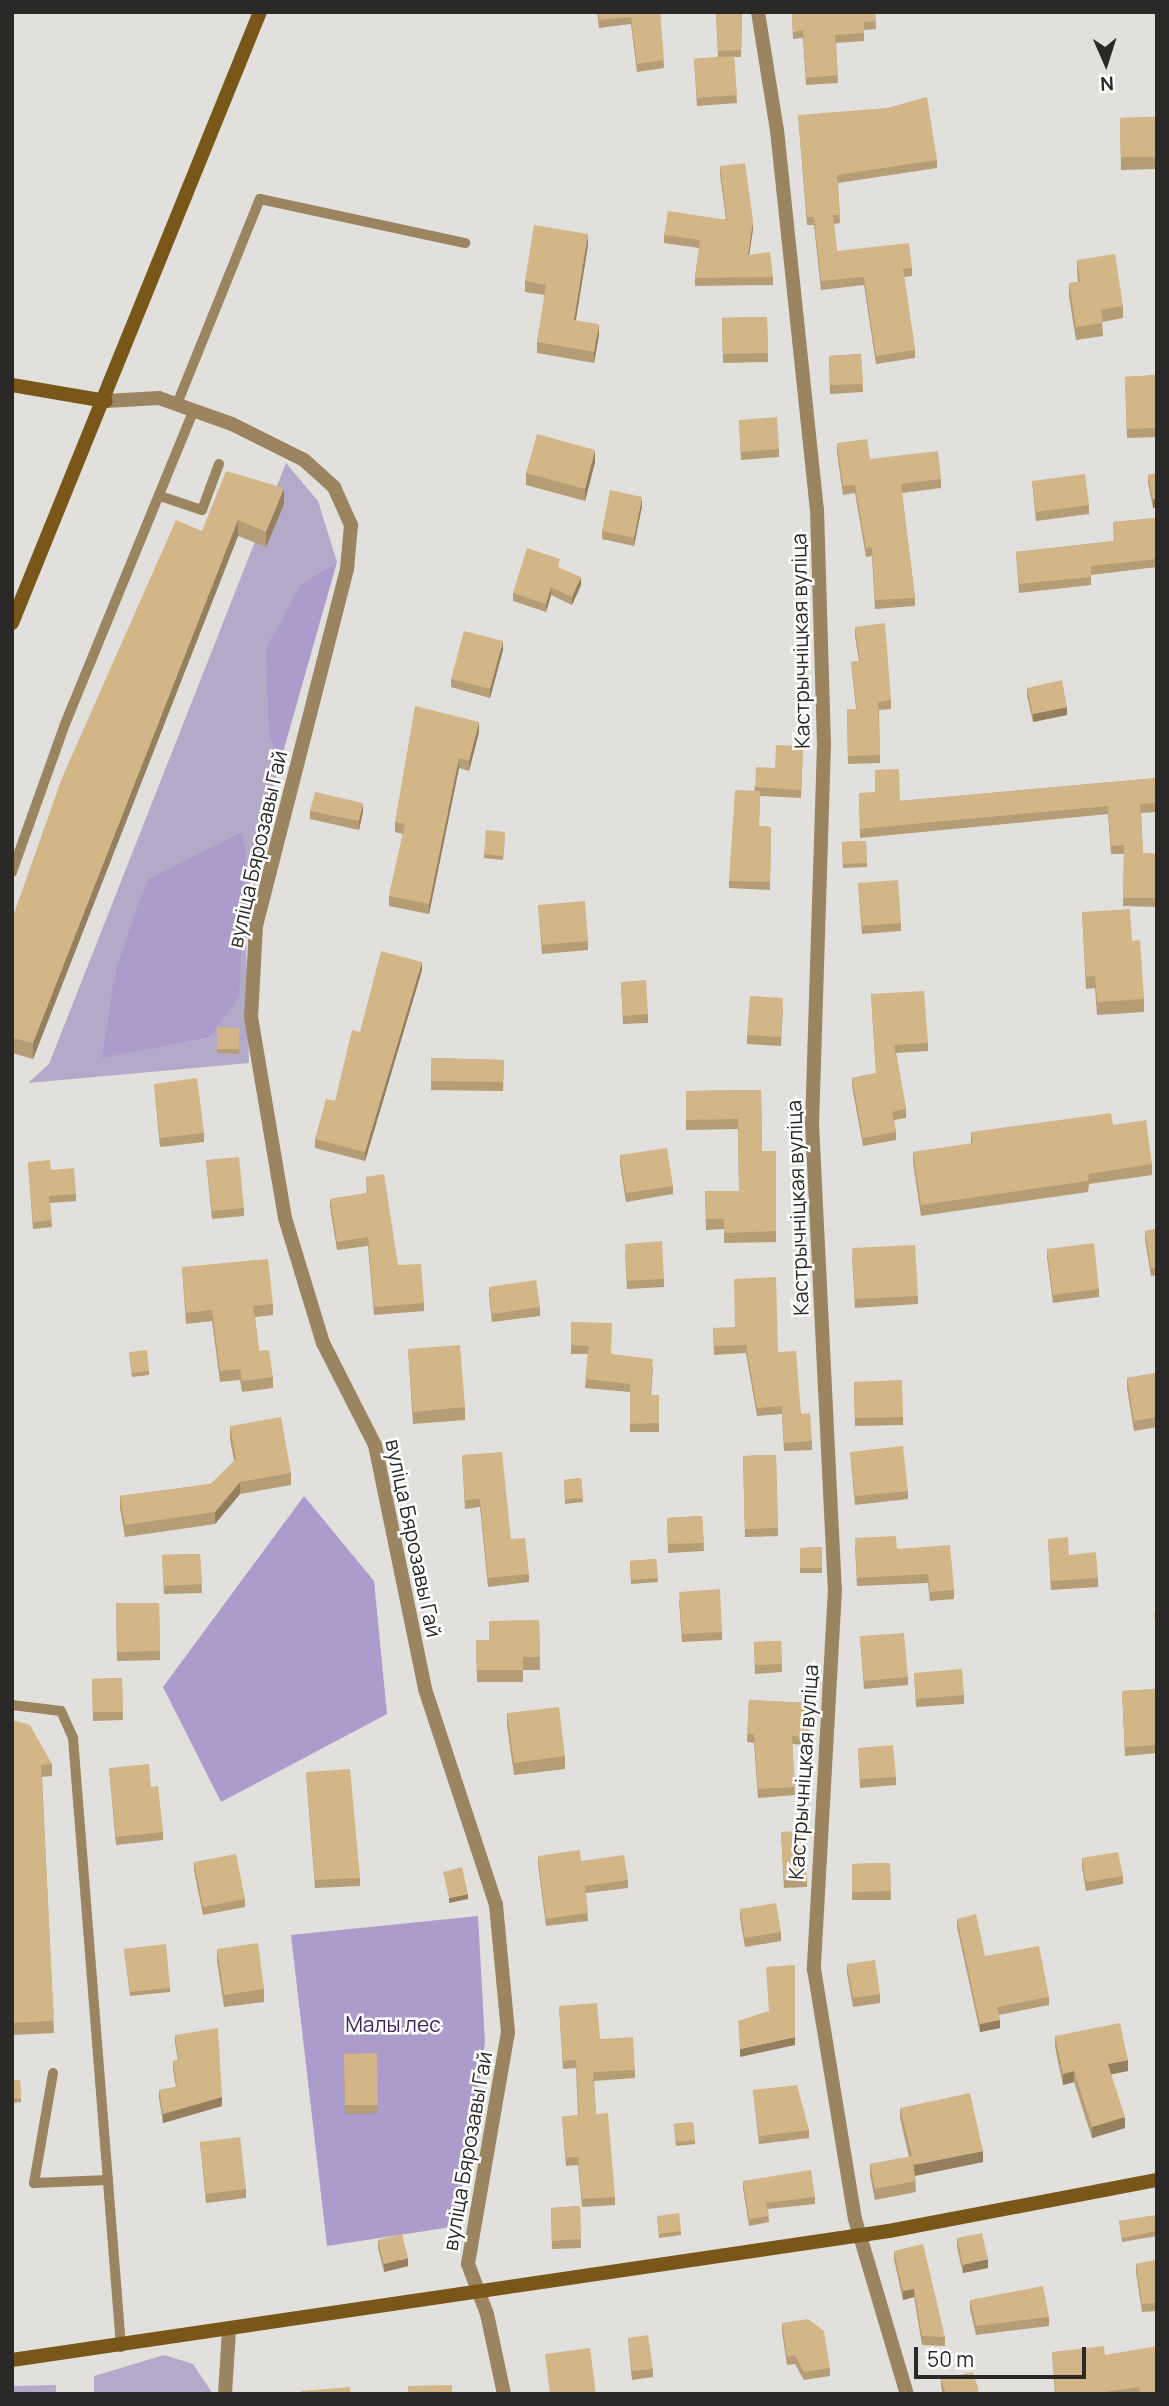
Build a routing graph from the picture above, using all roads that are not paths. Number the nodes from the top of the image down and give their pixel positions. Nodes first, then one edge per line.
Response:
1 (260, 12) edge
2 (758, 12) edge
3 (465, 243) dead end
4 (12, 385) edge
5 (106, 401) junction
6 (177, 404) junction
7 (194, 410) junction
8 (219, 464) dead end
9 (160, 496) junction
10 (12, 623) edge
11 (12, 872) edge
12 (12, 1705) edge
13 (53, 2073) dead end
14 (108, 2180) junction
15 (1157, 2180) edge
16 (862, 2233) junction
17 (475, 2294) junction
18 (229, 2331) junction
19 (121, 2347) junction
20 (12, 2360) edge
21 (225, 2394) edge
22 (504, 2394) edge
23 (907, 2394) edge

1 - 5 main road
2 - 16 street, Кастрычніцкая вуліца
3 - 6 lane
4 - 5 main road
5 - 6 street, вуліца Бярозавы Гай
5 - 10 main road
6 - 7 street, вуліца Бярозавы Гай
7 - 9 lane
7 - 17 street, вуліца Бярозавы Гай
8 - 9 lane
9 - 11 lane
12 - 14 lane
13 - 14 lane
14 - 19 lane
15 - 16 main road
16 - 17 main road
16 - 23 street, Кастрычніцкая вуліца
17 - 18 main road
17 - 22 street, вуліца Бярозавы Гай
18 - 19 main road
18 - 21 street
19 - 20 main road

